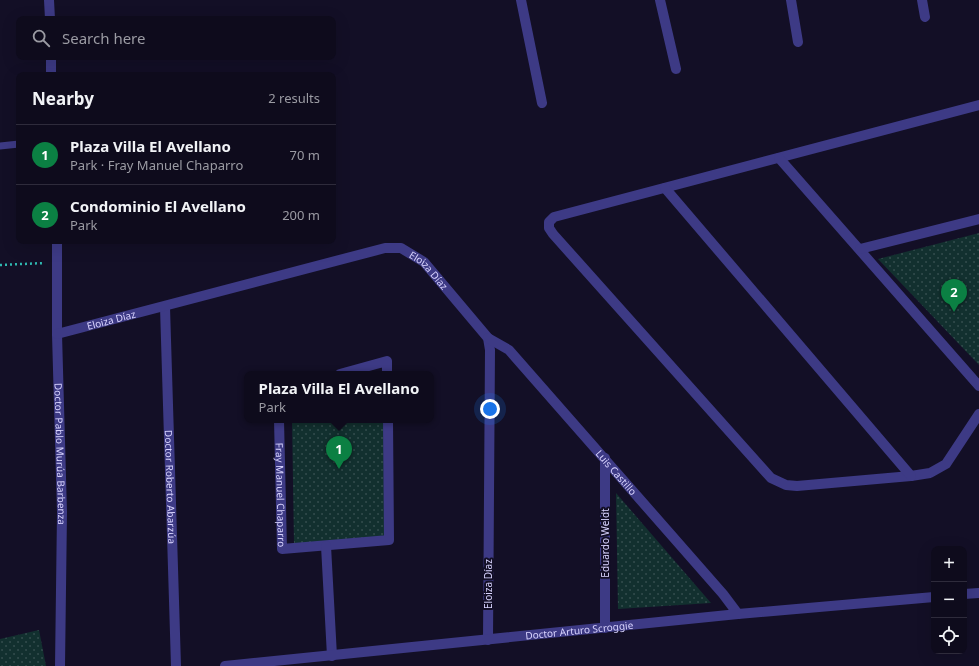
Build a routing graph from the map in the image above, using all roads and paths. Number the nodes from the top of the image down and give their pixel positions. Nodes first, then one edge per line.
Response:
1 (49, 0) edge
2 (523, 0) edge
3 (660, 0) edge
4 (791, 0) edge
5 (922, 0) edge
6 (50, 16) edge
7 (925, 17) dead end
8 (798, 42) dead end
9 (51, 60) edge
10 (676, 68) dead end
11 (51, 72) edge
12 (542, 103) dead end
13 (979, 105) edge
14 (16, 144) edge
15 (0, 146) edge
16 (779, 158) junction
17 (665, 188) junction
18 (979, 219) edge
19 (57, 244) edge
20 (860, 249) junction
21 (58, 263) junction
22 (0, 265) edge
23 (165, 307) junction
24 (57, 334) junction
25 (488, 338) junction
26 (351, 371) edge
27 (387, 371) edge
28 (979, 386) edge
29 (979, 414) edge
30 (279, 423) edge
31 (388, 423) edge
32 (605, 458) junction
33 (911, 476) junction
34 (326, 546) junction
35 (979, 592) edge
36 (967, 594) edge
37 (931, 597) edge
38 (738, 614) junction
39 (604, 628) junction
40 (488, 640) junction
41 (332, 656) junction
42 (60, 666) edge
43 (176, 666) edge
44 (225, 666) edge

1 - 6 street
2 - 12 street
3 - 10 street
4 - 8 street
5 - 7 street
9 - 11 street
13 - 16 street
14 - 15 lane
16 - 17 street
16 - 20 street
17 - 33 street
17 - 33 street
18 - 20 street
19 - 21 street, Doctor Pablo Murúa Barbenza
20 - 28 street
21 - 22 path
21 - 24 street, Doctor Pablo Murúa Barbenza
23 - 24 street, Eloiza Díaz
23 - 25 street, Eloiza Díaz
23 - 43 street, Doctor Roberto Abarzúa
24 - 42 street, Doctor Pablo Murúa Barbenza
25 - 32 street, Luis Castillo
25 - 40 street, Eloiza Díaz
26 - 27 street
29 - 33 street
30 - 34 street, Fray Manuel Chaparro
31 - 34 street, Fray Manuel Chaparro
32 - 38 street, Luis Castillo
32 - 39 street, Eduardo Weldt
34 - 41 street
35 - 36 street
37 - 38 street, Doctor Arturo Scroggie
38 - 39 street, Doctor Arturo Scroggie
39 - 40 street, Doctor Arturo Scroggie
40 - 41 street, Doctor Arturo Scroggie
41 - 44 street, Doctor Arturo Scroggie

